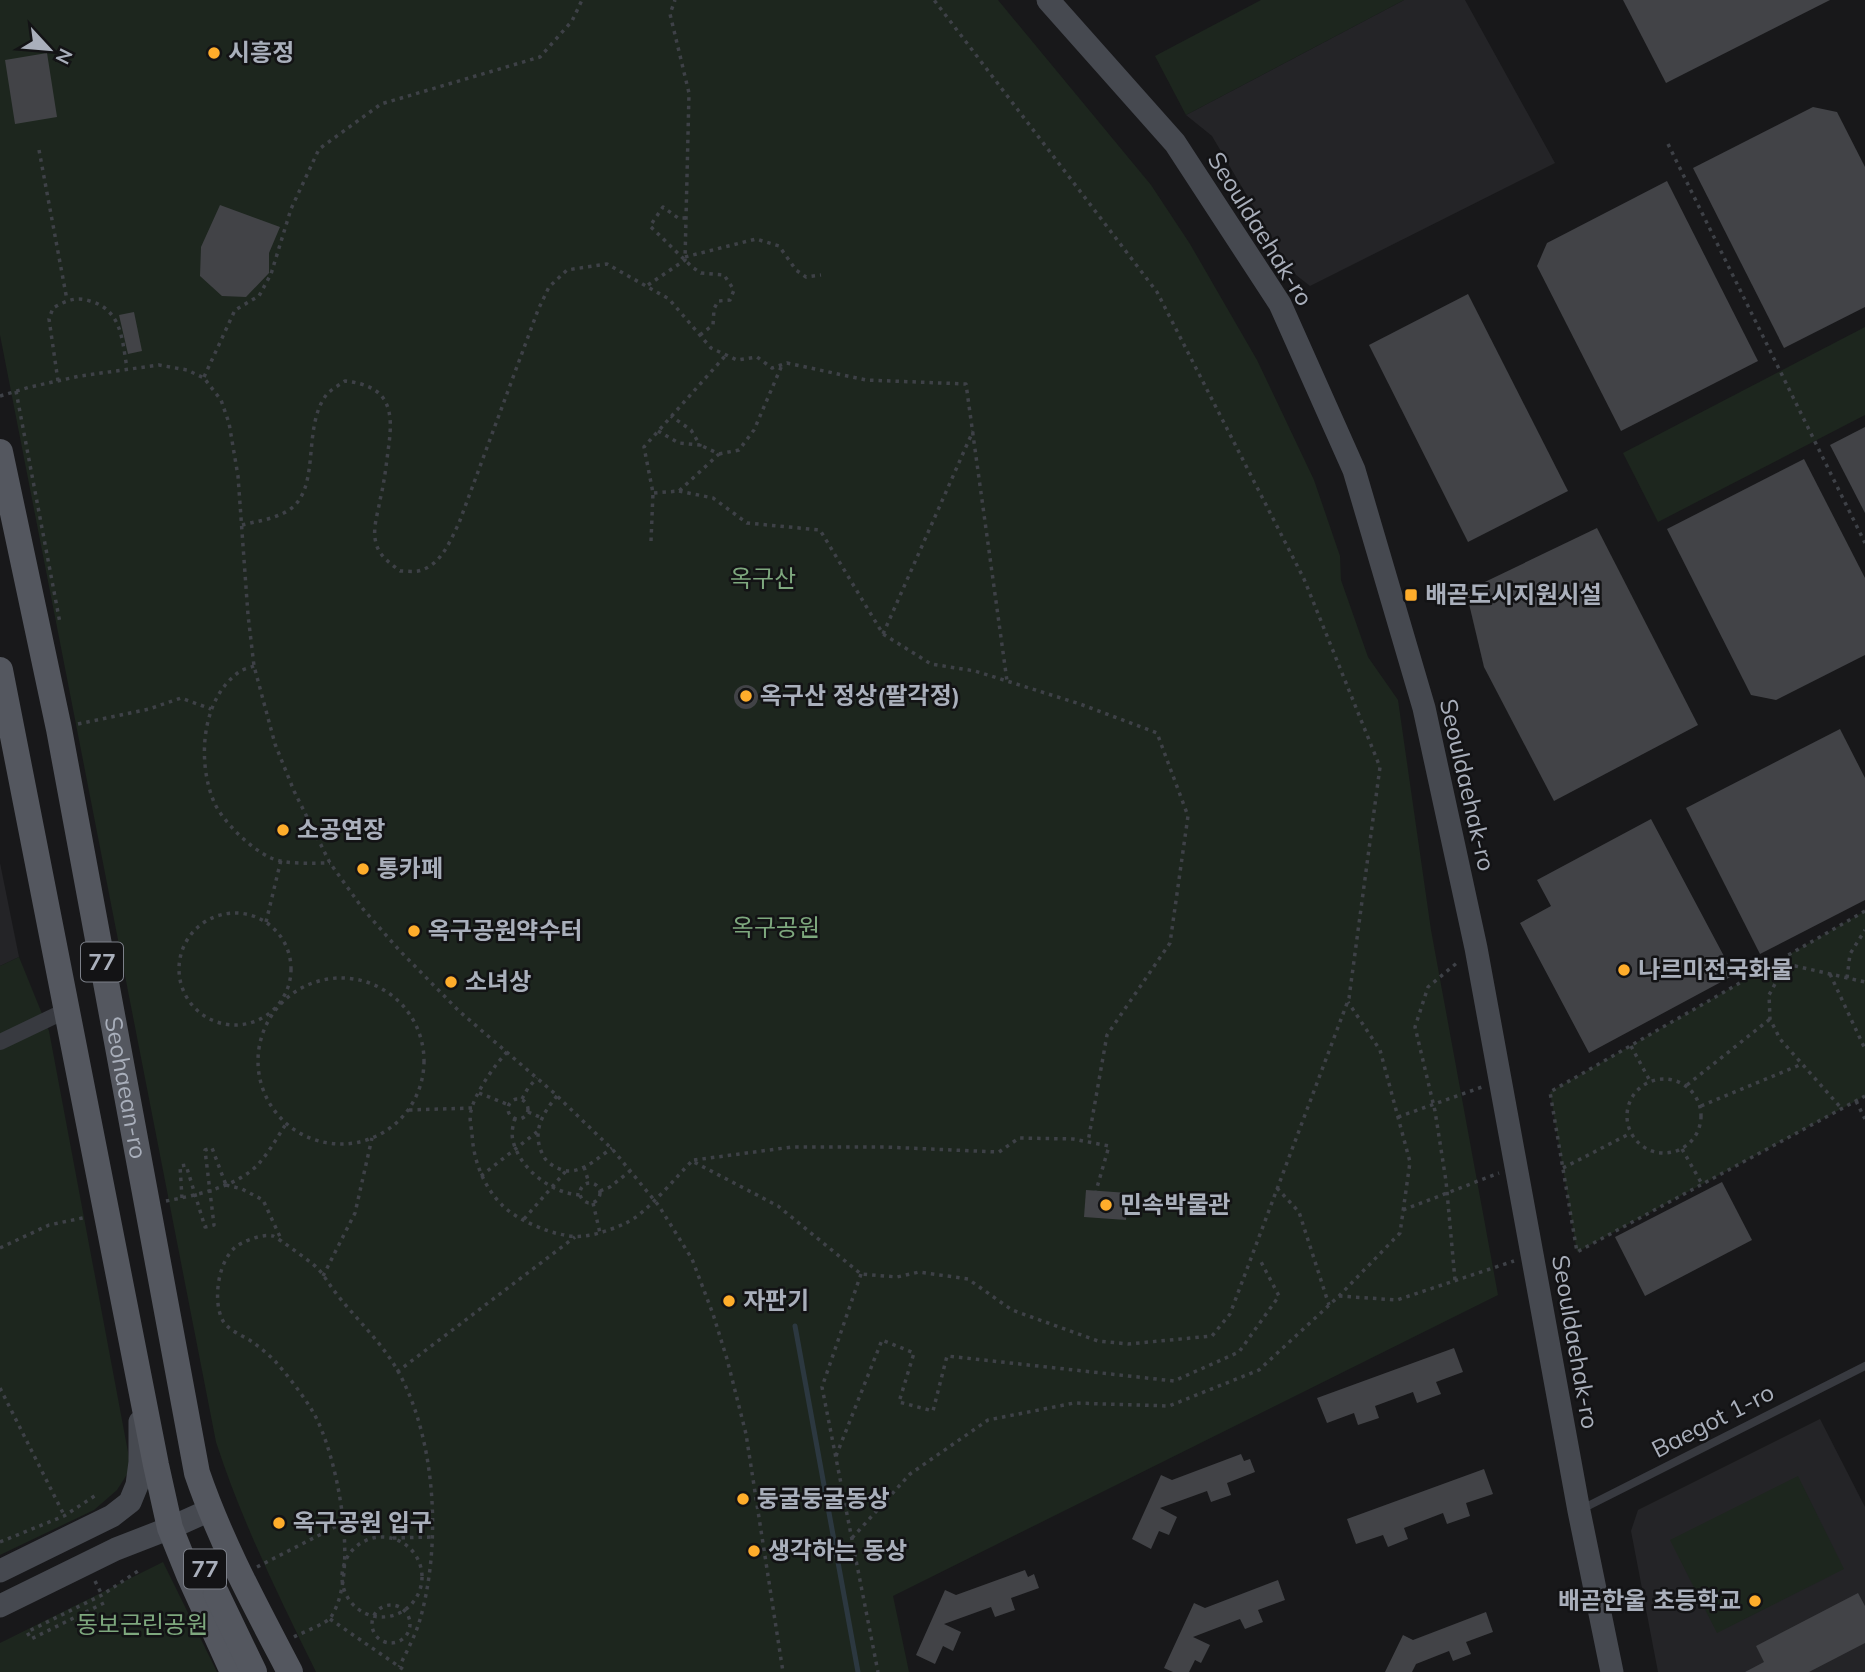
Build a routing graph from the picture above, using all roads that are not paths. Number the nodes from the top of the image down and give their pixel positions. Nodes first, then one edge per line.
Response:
1 (1048, 0) edge
2 (0, 452) edge
3 (0, 670) edge
4 (67, 1010) junction
5 (0, 1042) edge
6 (1865, 1366) edge
7 (140, 1387) junction
8 (210, 1510) junction
9 (1579, 1511) junction
10 (177, 1525) junction
11 (228, 1552) junction
12 (0, 1571) edge
13 (0, 1606) edge
14 (233, 1672) edge
15 (254, 1672) edge
16 (275, 1672) edge
17 (290, 1672) edge
18 (1612, 1672) edge

1 - 9 street, Seouldaehak-ro
2 - 8 main road, Seohaean-ro / 77
3 - 4 main road, Seohaean-ro / 77
4 - 5 street
4 - 7 main road, Seohaean-ro / 77
6 - 9 lane, Baegot 1-ro
7 - 10 main road, Seohaean-ro / 77
7 - 12 street
8 - 10 street
8 - 11 main road, Seohaean-ro / 77
9 - 18 street, Seouldaehak-ro
10 - 13 street
10 - 14 main road, Seohaean-ro
10 - 15 main road, Seohaean-ro / 77
11 - 16 main road, Seohaean-ro / 77
11 - 17 main road, Seohaean-ro

